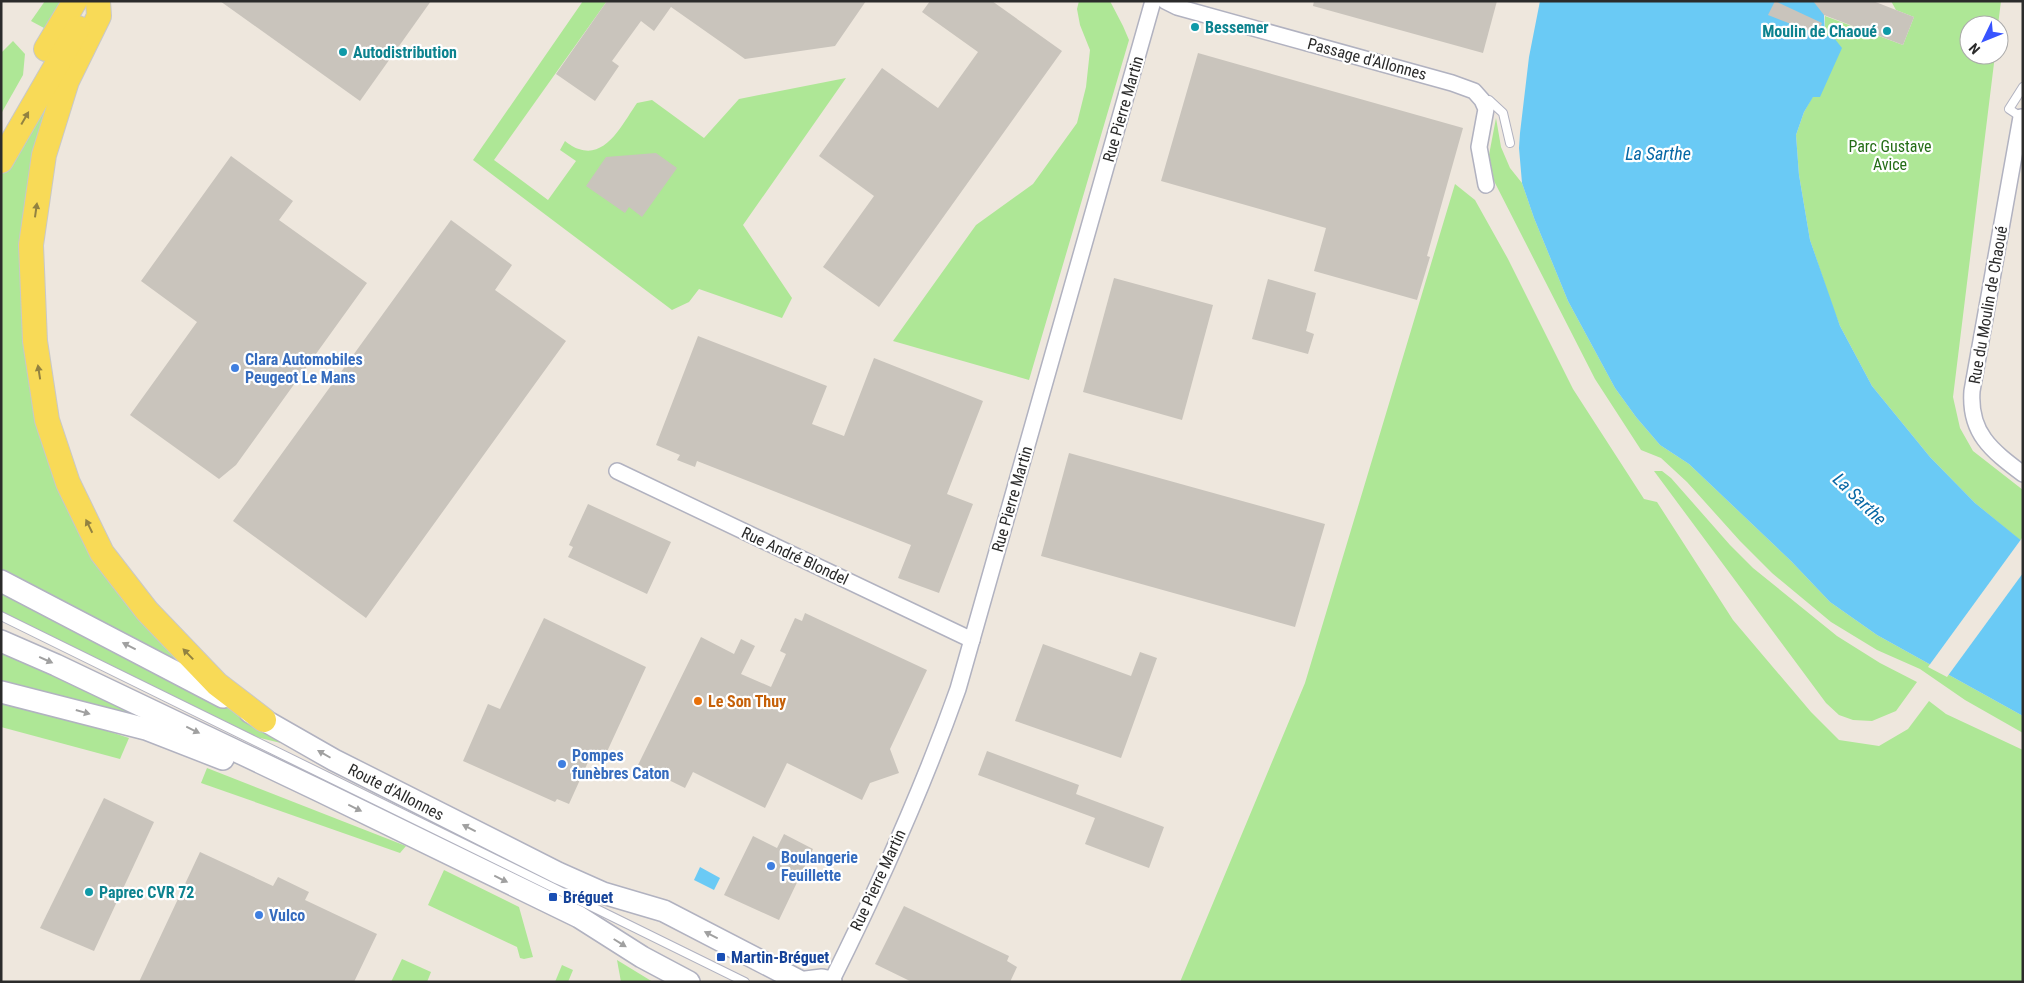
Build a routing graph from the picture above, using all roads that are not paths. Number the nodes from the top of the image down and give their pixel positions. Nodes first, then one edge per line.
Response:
1 (75, 1) edge
2 (97, 1) edge
3 (1153, 1) edge
4 (1165, 1) edge
5 (2023, 87) edge
6 (1482, 100) junction
7 (2022, 117) edge
8 (1, 126) edge
9 (1510, 142) dead end
10 (1, 161) edge
11 (1486, 185) dead end
12 (617, 471) dead end
13 (2023, 474) edge
14 (1, 581) edge
15 (1, 616) edge
16 (972, 640) junction
17 (1, 641) edge
18 (1, 692) edge
19 (264, 720) junction
20 (320, 791) junction
21 (689, 982) edge
22 (746, 982) edge
23 (801, 982) edge
24 (806, 982) edge
25 (831, 982) edge

1 - 8 main road
10 -> 2 main road
19 -> 2 main road
3 - 16 street, Rue Pierre Martin
4 - 6 street, Passage d'Allonnes
5 - 7 lane
6 - 9 lane
6 - 11 street
7 - 13 street, Rue du Moulin de Chaoué
12 - 16 street, Rue André Blondel
19 -> 14 main road, Route d'Allonnes
15 - 22 lane
16 - 25 street, Rue Pierre Martin
17 -> 20 main road, Route d'Allonnes
18 -> 20 main road
23 -> 19 main road, Route d'Allonnes
20 -> 21 main road, Route d'Allonnes
24 - 25 main road

